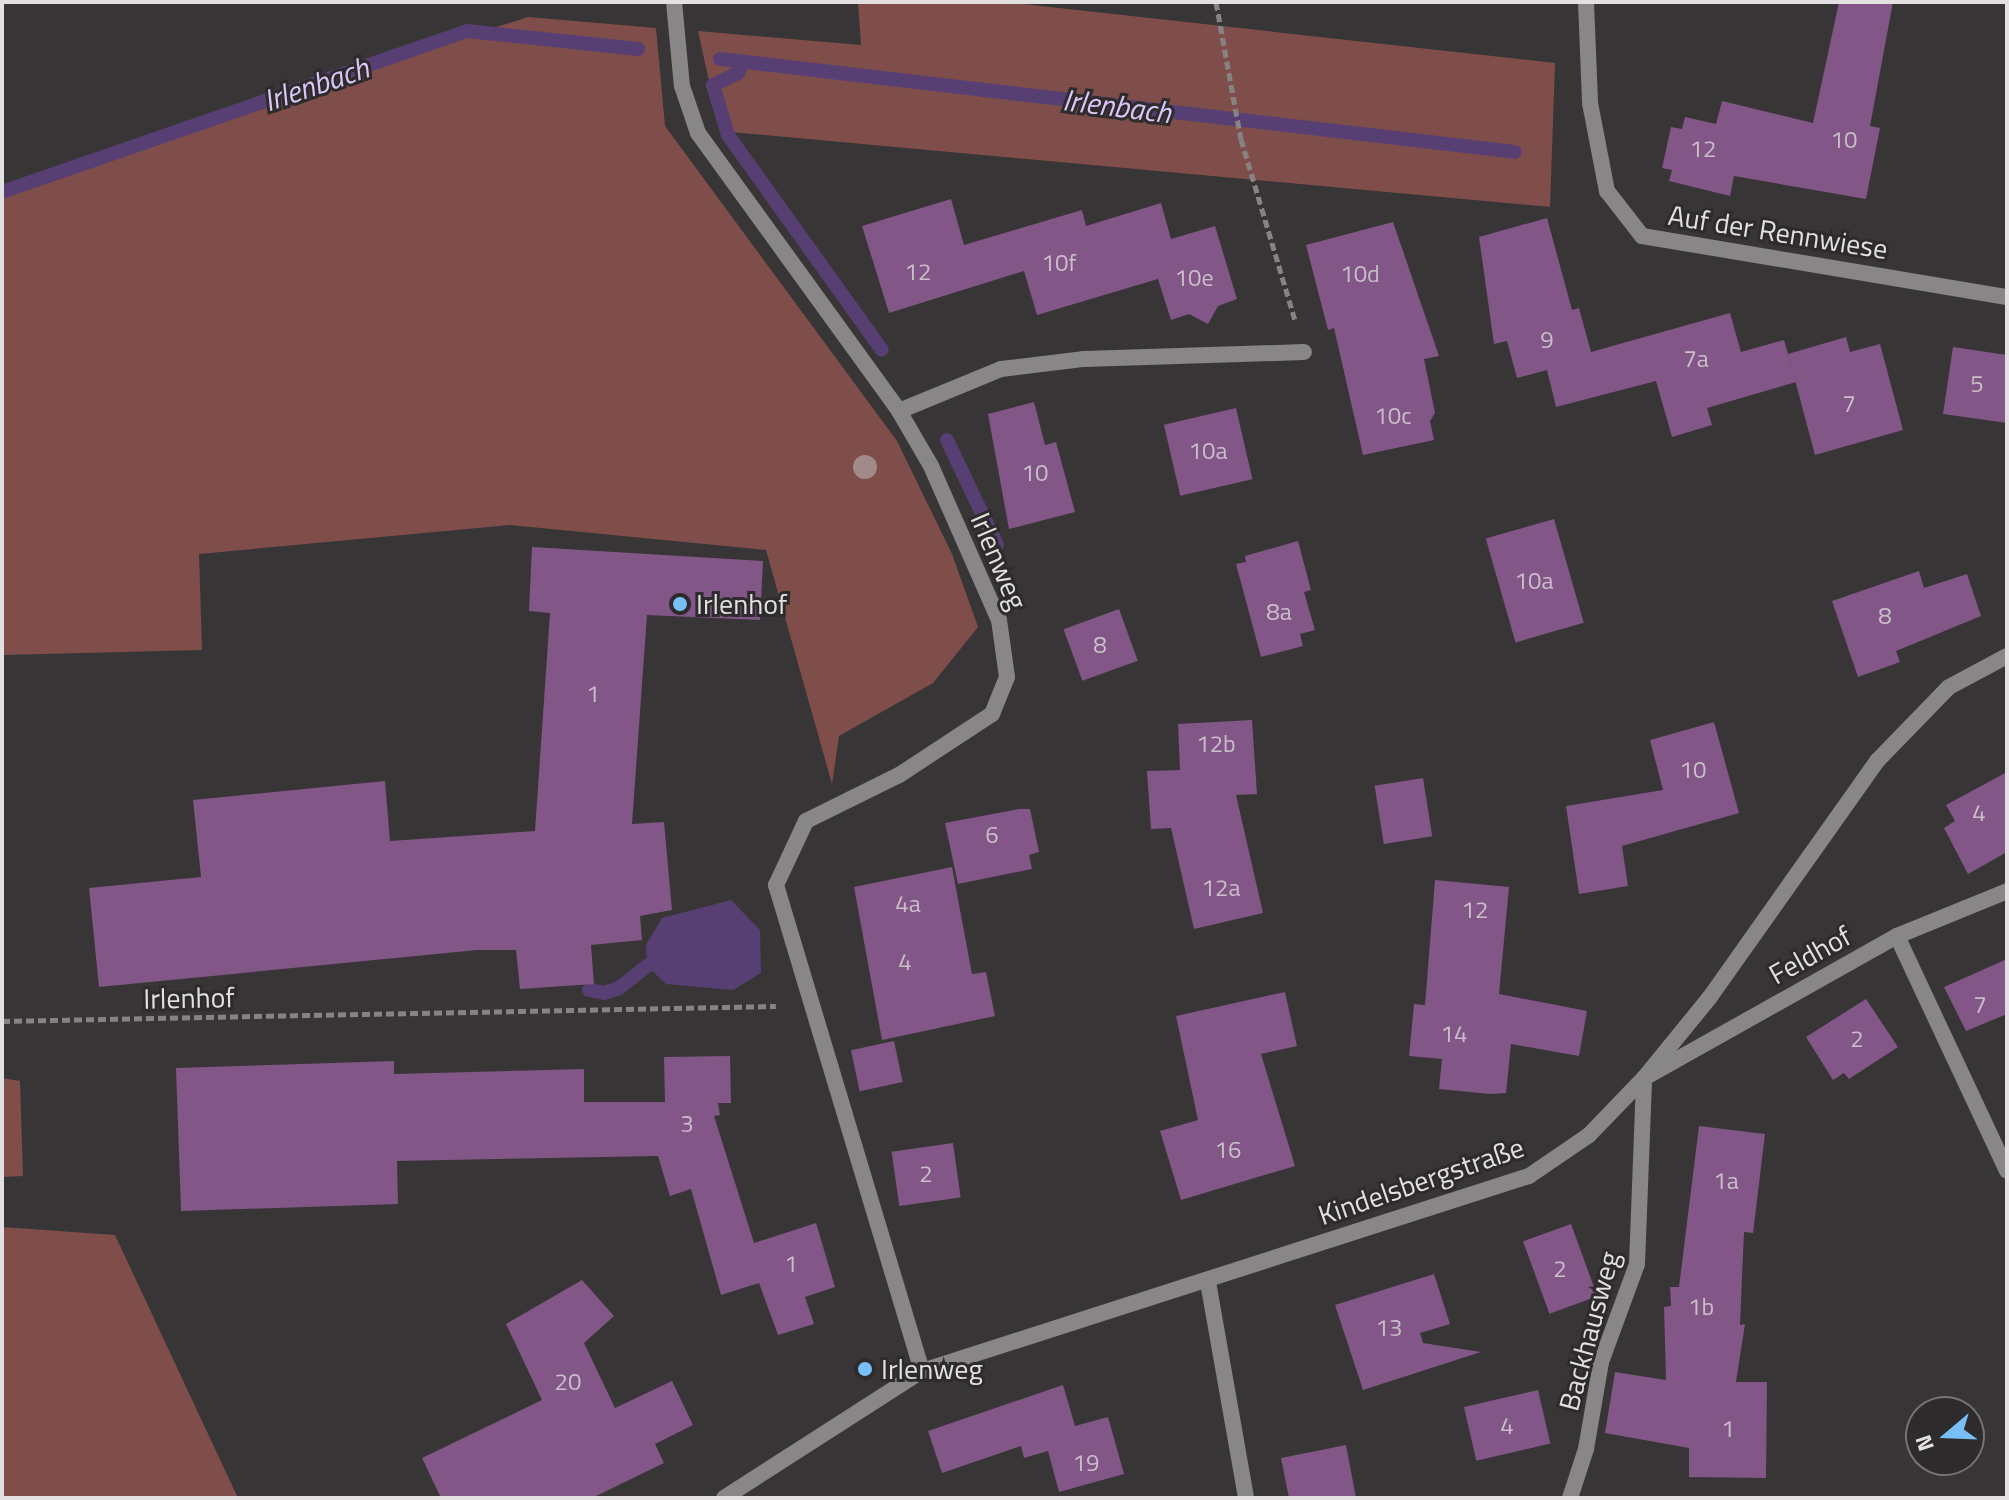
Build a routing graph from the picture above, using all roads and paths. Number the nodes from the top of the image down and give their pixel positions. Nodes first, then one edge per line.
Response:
1 (674, 2) edge
2 (1216, 2) edge
3 (1586, 2) edge
4 (2007, 297) edge
5 (1304, 352) joint
6 (899, 411) junction
7 (2007, 656) edge
8 (2007, 891) edge
9 (1897, 936) junction
10 (809, 1006) junction
11 (2, 1021) edge
12 (1644, 1078) junction
13 (2007, 1171) edge
14 (1208, 1282) junction
15 (922, 1371) junction
16 (724, 1498) edge
17 (1246, 1498) edge
18 (1570, 1498) edge

1 - 6 street, Irlenweg
2 - 5 path
3 - 4 street, Auf der Rennwiese
5 - 6 street
6 - 10 street, Irlenweg
7 - 12 street, Kindelsbergstraße
8 - 9 street, Feldhof
9 - 12 street, Feldhof
9 - 13 street
10 - 11 path, Irlenhof
10 - 15 street, Irlenweg
12 - 14 street, Kindelsbergstraße
12 - 18 street, Backhausweg
14 - 15 street, Kindelsbergstraße
14 - 17 street
15 - 16 street, Kindelsbergstraße

